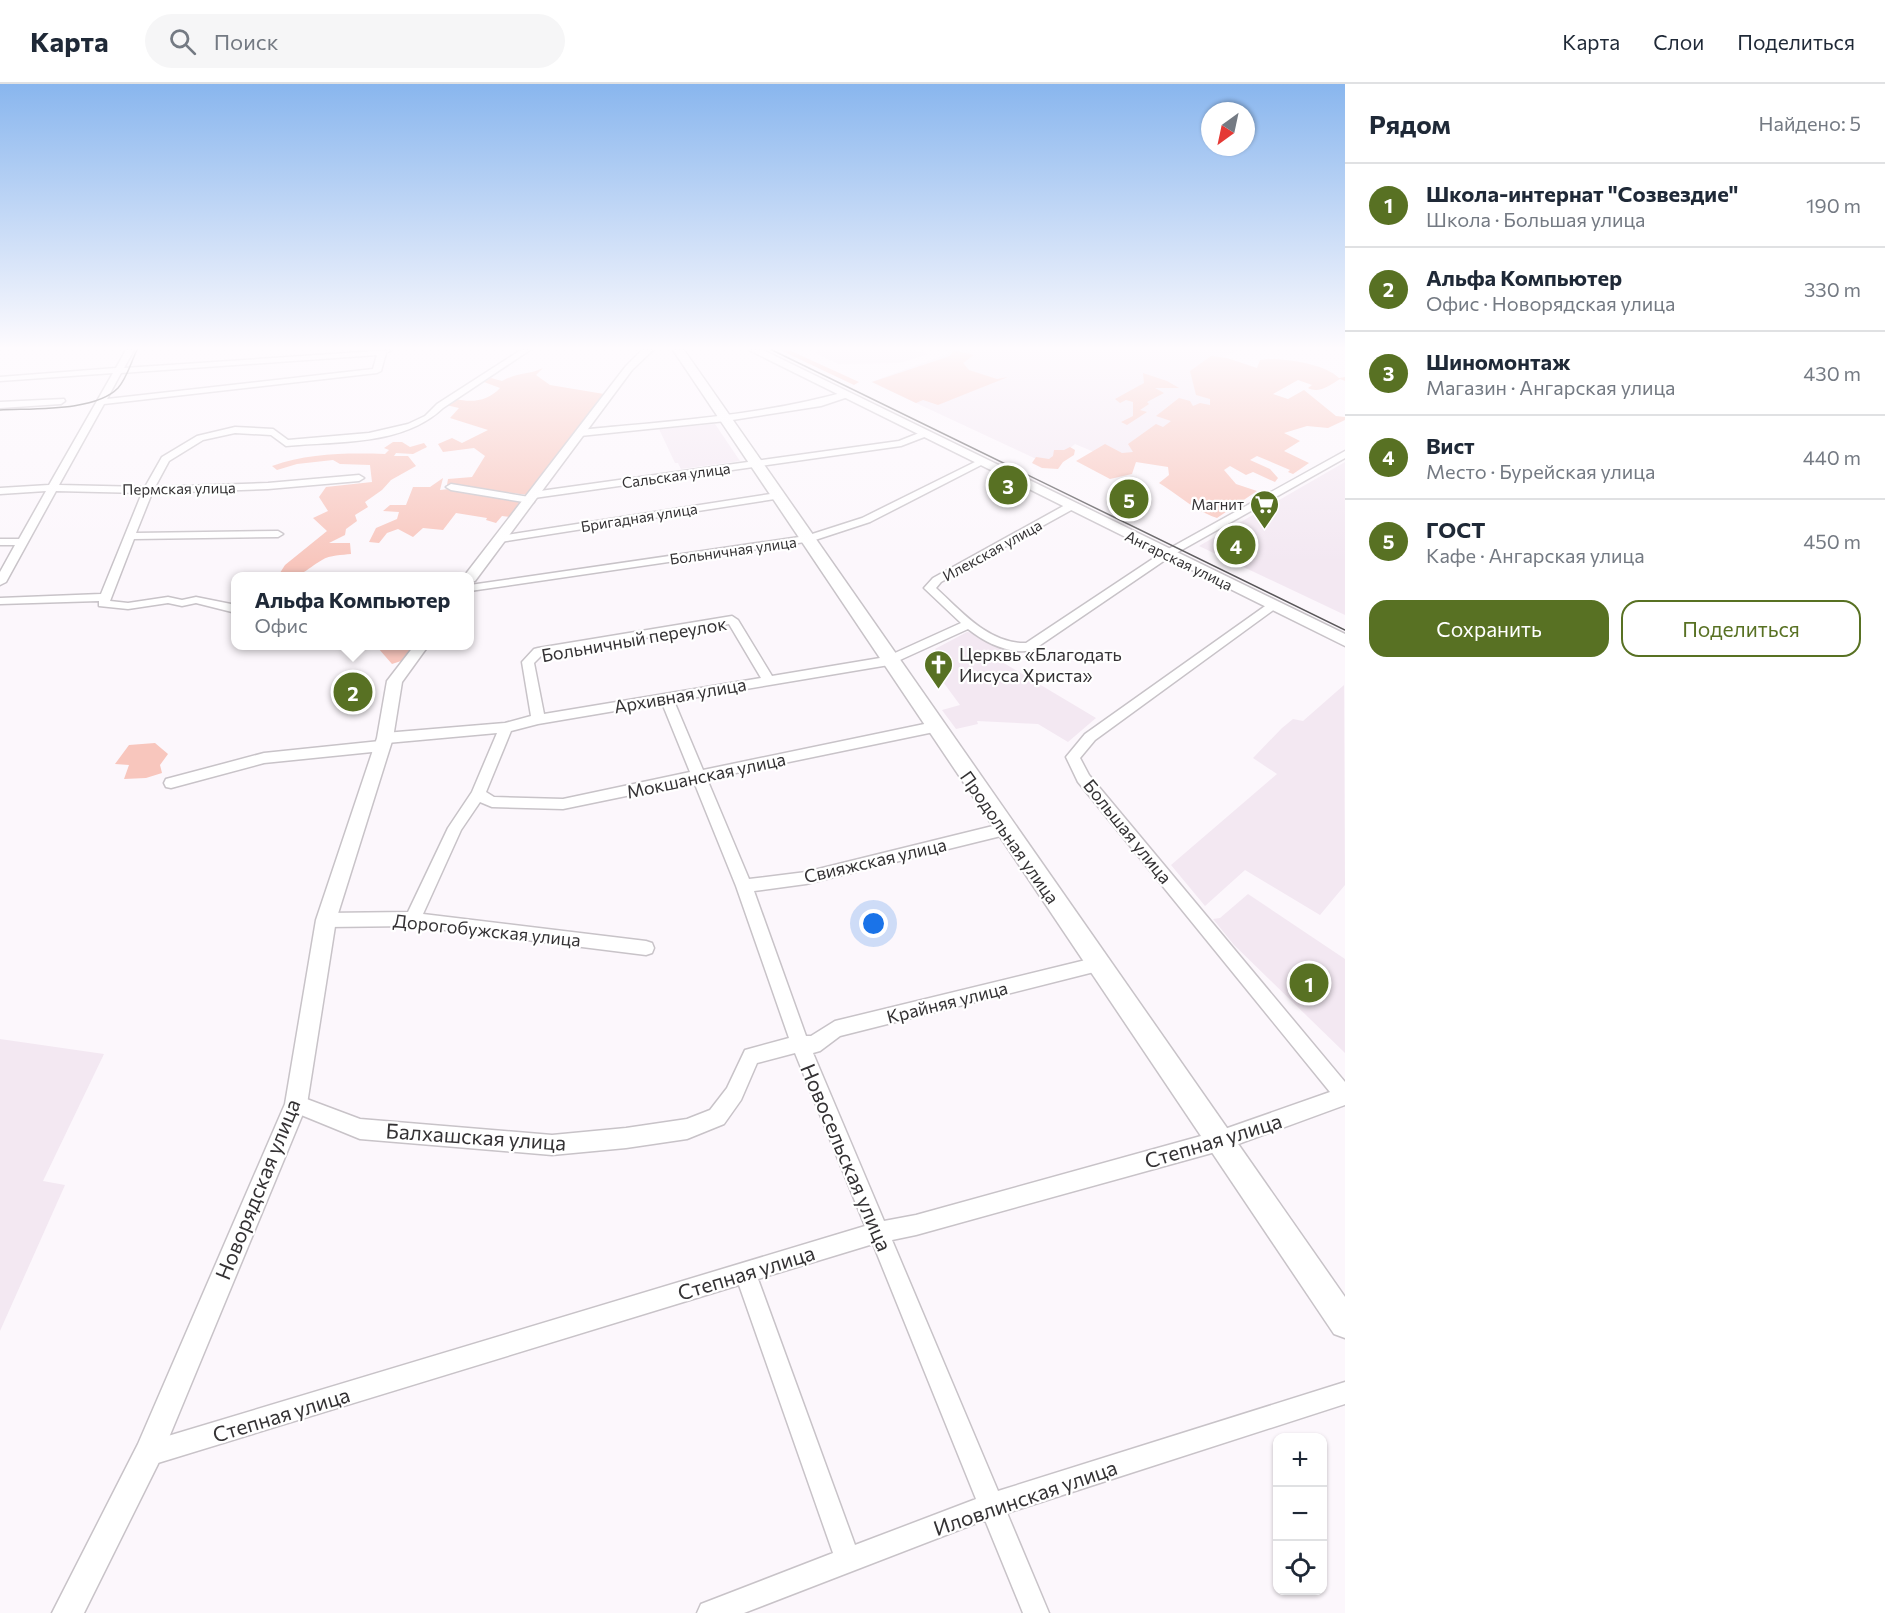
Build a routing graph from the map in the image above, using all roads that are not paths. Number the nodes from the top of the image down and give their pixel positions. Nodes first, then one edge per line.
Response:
1 (92, 421) edge
2 (417, 421) edge
3 (589, 421) edge
4 (693, 421) edge
5 (728, 421) edge
6 (899, 421) edge
7 (580, 433) junction
8 (924, 434) junction
9 (1345, 454) edge
10 (982, 462) junction
11 (755, 464) junction
12 (359, 478) dead end
13 (451, 487) dead end
14 (52, 489) junction
15 (148, 490) junction
16 (0, 491) edge
17 (777, 496) junction
18 (532, 497) junction
19 (1071, 506) junction
20 (278, 534) dead end
21 (132, 536) junction
22 (500, 539) junction
23 (808, 539) junction
24 (0, 542) edge
25 (21, 542) junction
26 (1167, 554) junction
27 (474, 573) edge
28 (0, 582) edge
29 (474, 587) edge
30 (104, 597) junction
31 (0, 601) edge
32 (1272, 606) junction
33 (231, 608) edge
34 (969, 624) junction
35 (1345, 641) edge
36 (417, 650) edge
37 (889, 661) junction
38 (768, 680) junction
39 (666, 697) junction
40 (538, 719) junction
41 (934, 727) junction
42 (505, 728) junction
43 (383, 742) junction
44 (699, 777) junction
45 (171, 783) dead end
46 (478, 794) junction
47 (1005, 829) junction
48 (744, 886) junction
49 (412, 919) junction
50 (326, 920) junction
51 (646, 948) dead end
52 (1098, 964) junction
53 (800, 1043) junction
54 (1345, 1096) edge
55 (296, 1104) junction
56 (1219, 1141) junction
57 (879, 1232) junction
58 (746, 1272) junction
59 (1345, 1323) edge
60 (1345, 1392) edge
61 (148, 1454) junction
62 (992, 1505) junction
63 (848, 1560) junction
64 (68, 1613) edge
65 (710, 1613) edge
66 (1036, 1613) edge

1 - 14 street
2 - 15 street
3 - 7 street
4 - 7 street
5 - 11 main road, Продольная улица
6 - 8 main road, Ангарская улица
7 - 18 street
8 - 10 main road, Ангарская улица
8 - 11 street, Сальская улица
9 - 26 street
10 - 19 main road, Ангарская улица
10 - 23 street, Больничная улица
11 - 17 main road, Продольная улица
11 - 18 street, Сальская улица
12 - 15 street, Пермская улица
13 - 18 street, Сальская улица
14 - 15 street, Пермская улица
14 - 16 street, Пермская улица
14 - 25 street
15 - 21 street
17 - 22 street, Бригадная улица
17 - 23 main road, Продольная улица
18 - 22 street
19 - 26 main road, Ангарская улица
19 - 34 street, Илекская улица
20 - 21 street
21 - 30 street
22 - 27 street
23 - 29 street, Больничная улица
23 - 37 main road, Продольная улица
24 - 25 street
25 - 28 street
26 - 32 main road, Ангарская улица
26 - 34 street
30 - 31 street
30 - 33 street
32 - 35 main road, Ангарская улица
32 - 54 street, Большая улица
34 - 37 street, Архивная улица
36 - 43 street, Новорядская улица
37 - 38 street, Архивная улица
37 - 41 main road, Продольная улица
38 - 39 street, Архивная улица
38 - 40 street, Больничный переулок
39 - 40 street, Архивная улица
39 - 44 street, Новосельская улица
40 - 42 street, Архивная улица
41 - 44 street, Мокшанская улица
41 - 47 main road, Продольная улица
42 - 43 street, Архивная улица
42 - 46 street
43 - 45 street, Архивная улица
43 - 50 street, Новорядская улица
44 - 46 street, Мокшанская улица
44 - 48 street, Новосельская улица
46 - 49 street
47 - 48 street, Свияжская улица
47 - 52 main road, Продольная улица
48 - 53 street, Новосельская улица
49 - 50 street, Дорогобужская улица
49 - 51 street, Дорогобужская улица
50 - 55 street, Новорядская улица
52 - 53 street, Крайняя улица
52 - 56 main road, Продольная улица
53 - 55 street, Балхашская улица
53 - 57 street, Новосельская улица
54 - 56 street, Степная улица
55 - 61 street, Новорядская улица
56 - 57 street, Степная улица
56 - 59 main road, Продольная улица
57 - 58 street, Степная улица
57 - 62 street, Новосельская улица
58 - 61 street, Степная улица
58 - 63 street
60 - 62 street, Иловлинская улица
61 - 64 street, Новорядская улица
62 - 63 street, Иловлинская улица
62 - 66 street, Новосельская улица
63 - 65 street, Иловлинская улица

